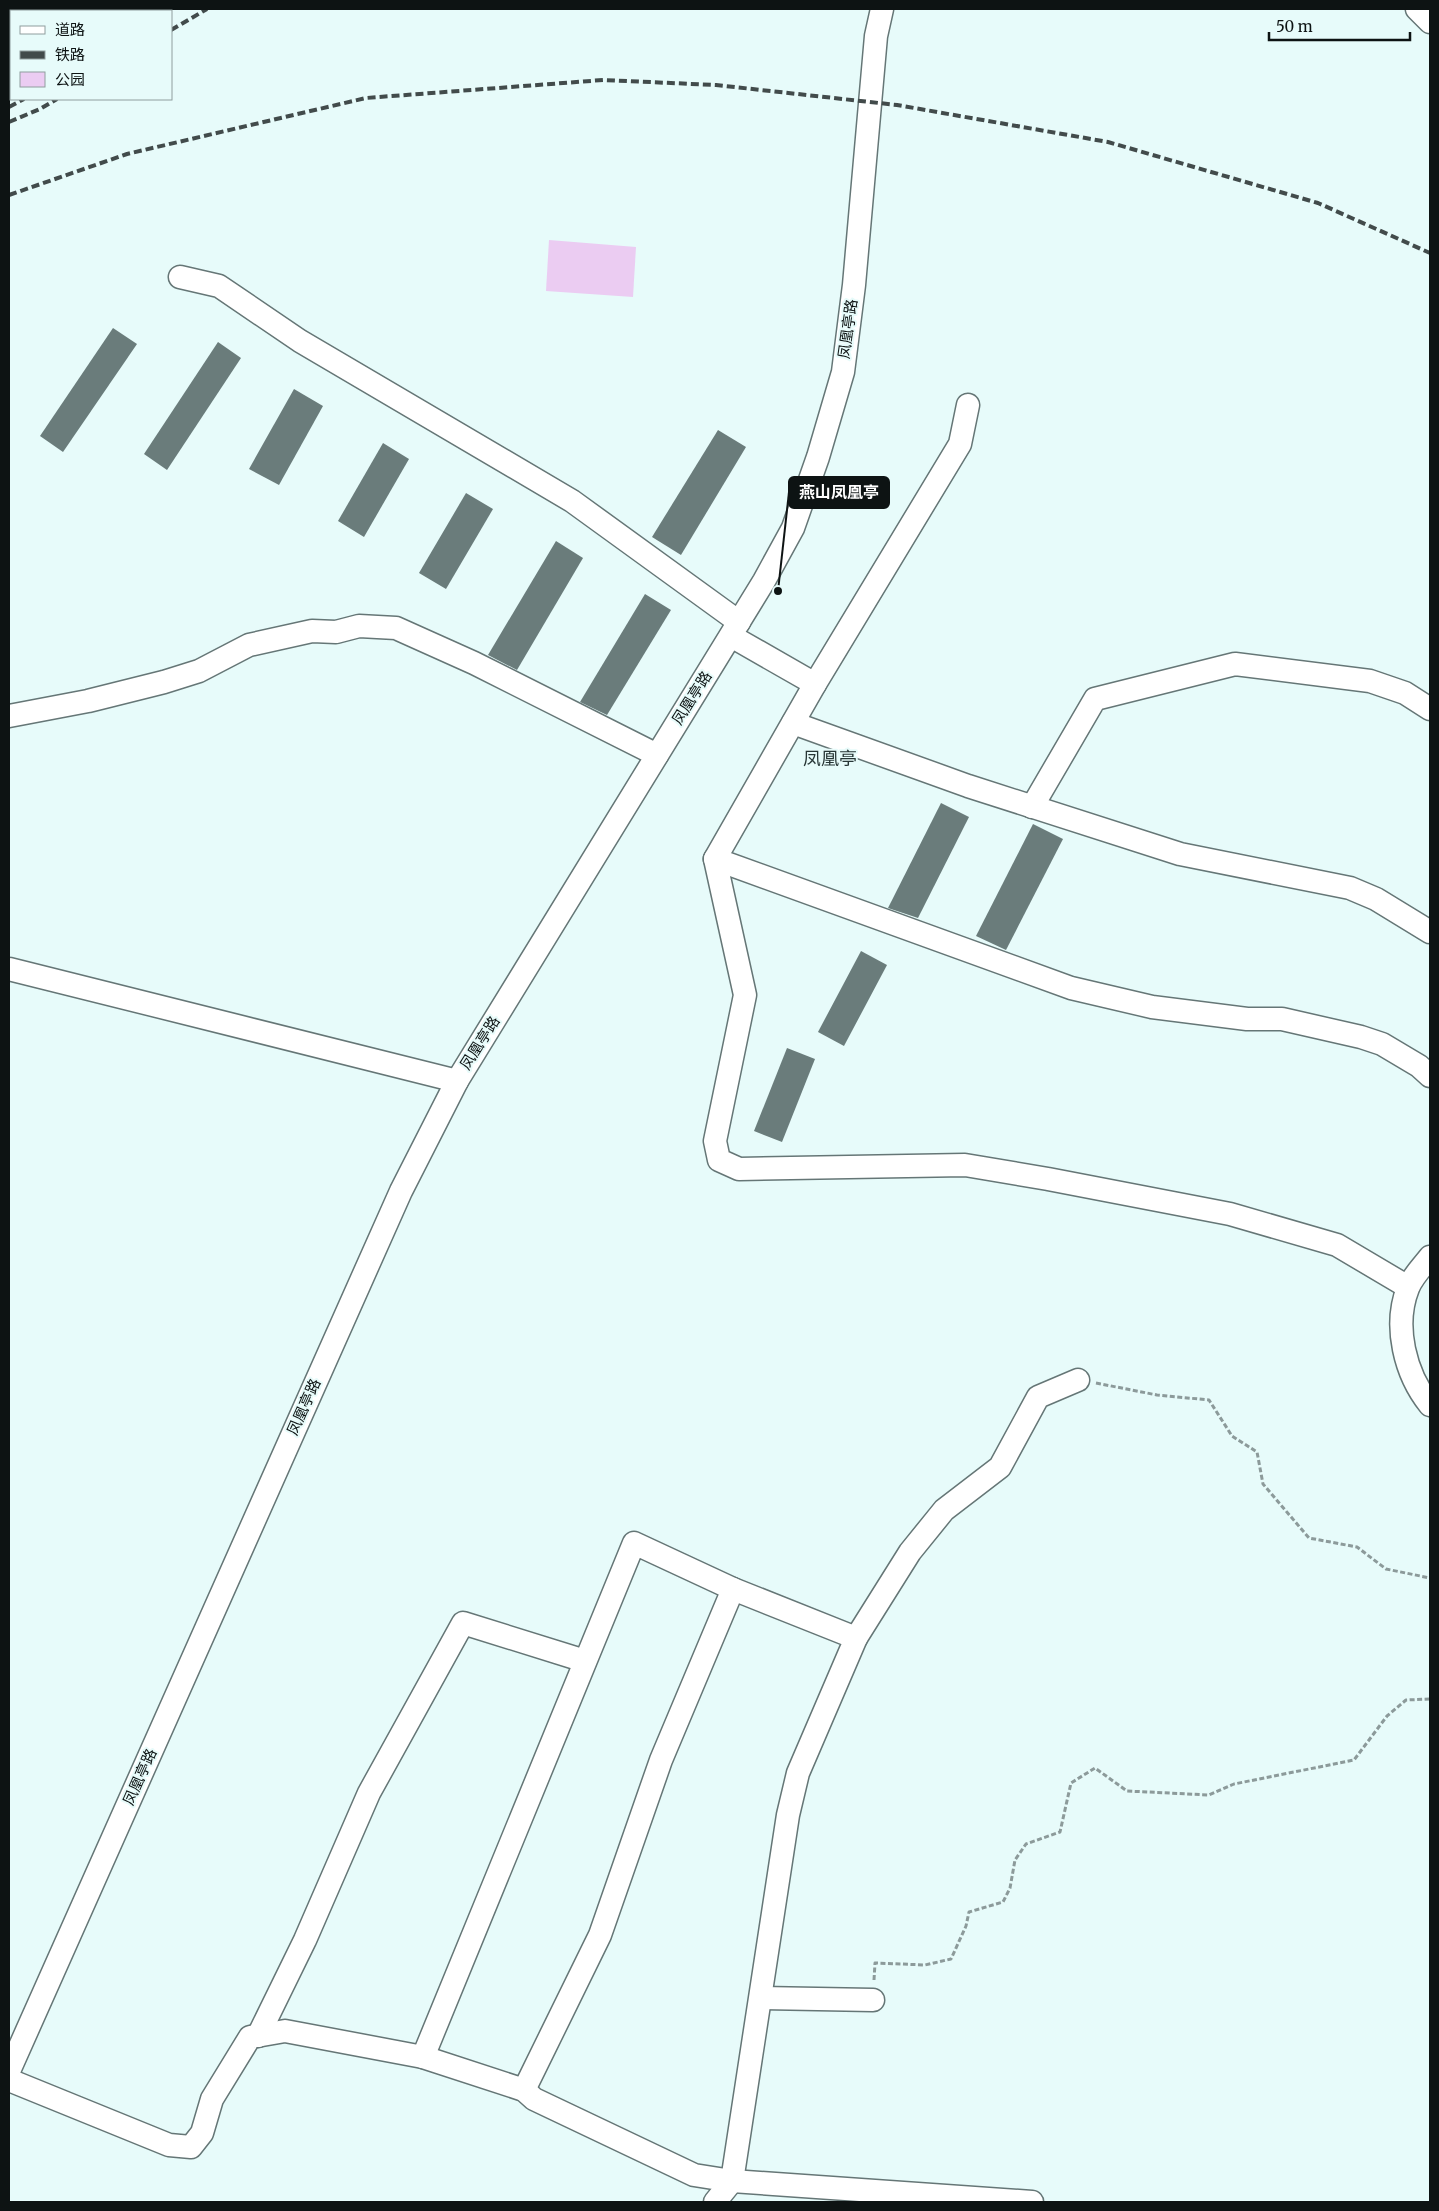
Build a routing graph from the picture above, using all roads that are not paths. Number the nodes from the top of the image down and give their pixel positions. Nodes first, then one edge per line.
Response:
1 (882, 9) edge
2 (1418, 9) edge
3 (1430, 22) edge
4 (180, 277) dead end
5 (968, 405) dead end
6 (734, 629) junction
7 (815, 684) junction
8 (1430, 709) edge
9 (9, 716) edge
10 (793, 723) junction
11 (657, 755) junction
12 (1032, 807) junction
13 (715, 859) junction
14 (1430, 932) edge
15 (9, 969) edge
16 (1430, 1076) edge
17 (457, 1080) junction
18 (1430, 1257) edge
19 (1408, 1287) junction
20 (1078, 1380) road end
21 (1430, 1405) edge
22 (733, 1589) junction
23 (856, 1638) junction
24 (586, 1661) junction
25 (761, 1998) junction
26 (873, 2000) road end
27 (258, 2036) junction
28 (423, 2057) junction
29 (9, 2071) edge
30 (9, 2080) edge
31 (524, 2090) junction
32 (732, 2181) junction
33 (715, 2202) edge
34 (1032, 2202) edge

1 - 6 street, 凤凰亭路
2 - 3 street
4 - 6 street
5 - 7 street
6 - 7 street
6 - 11 street, 凤凰亭路
7 - 10 street
8 - 12 street
9 - 11 street
10 - 12 street
10 - 13 street
11 - 17 street, 凤凰亭路
12 - 14 street
13 - 16 street
13 - 19 street
15 - 17 street
17 - 29 street, 凤凰亭路
18 - 19 street
19 - 21 street
20 - 23 street
22 - 23 street
22 - 24 street
22 - 31 street
23 - 25 street
24 - 27 street
24 - 28 street
25 - 26 street
25 - 32 street
27 - 28 street
27 - 30 street
28 - 31 street
31 - 32 street
32 - 33 street
32 - 34 street

